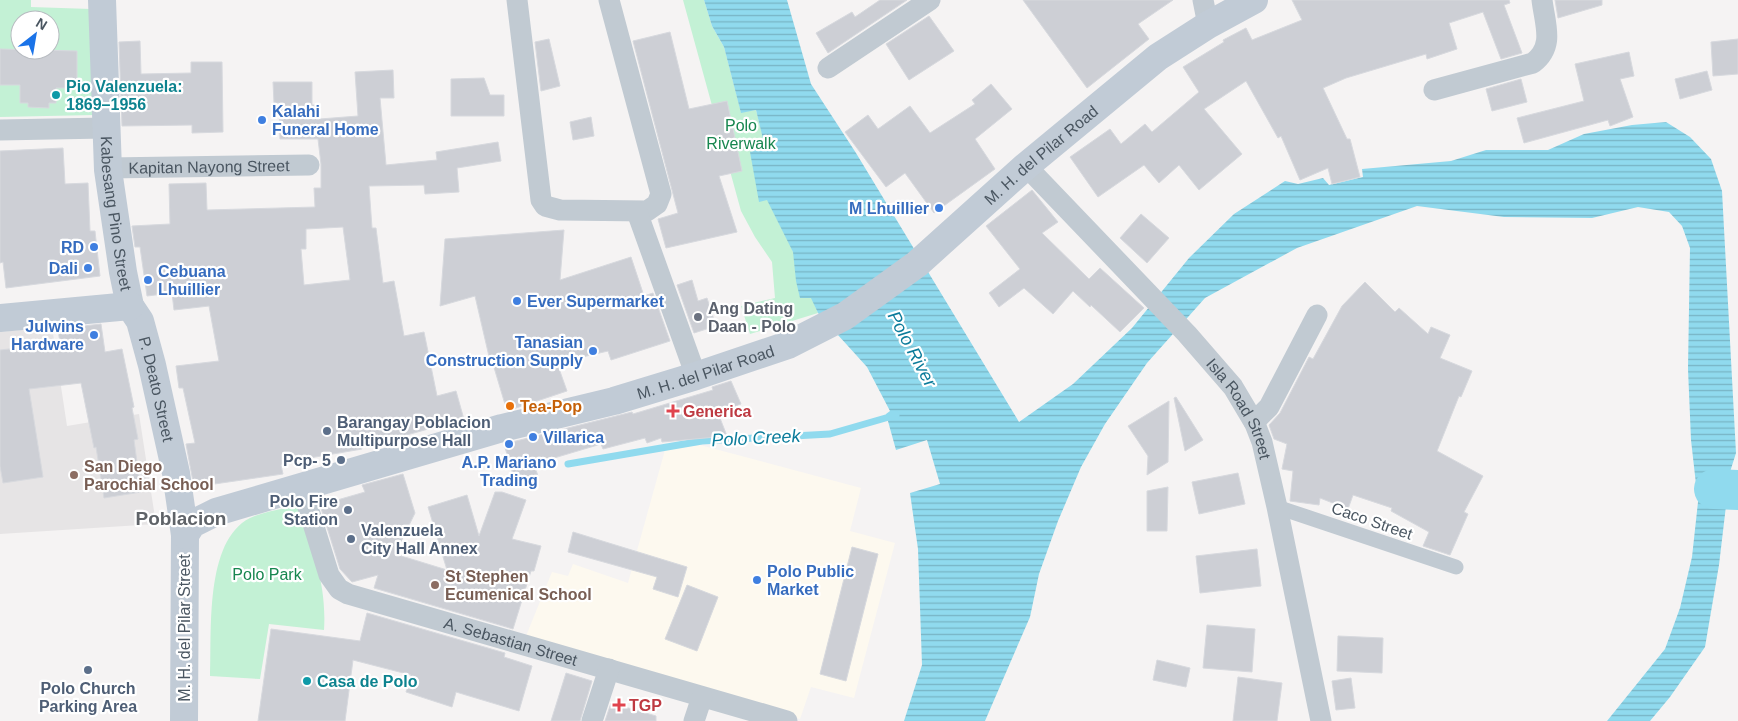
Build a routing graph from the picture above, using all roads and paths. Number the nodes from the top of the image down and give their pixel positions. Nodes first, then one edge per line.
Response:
1 (102, 0) edge
2 (517, 0) edge
3 (609, 0) edge
4 (930, 0) edge
5 (1254, 0) edge
6 (1542, 0) edge
7 (1205, 13) edge
8 (828, 68) dead end
9 (1434, 90) dead end
10 (105, 128) junction
11 (0, 130) edge
12 (309, 165) dead end
13 (1026, 166) junction
14 (108, 168) junction
15 (637, 212) junction
16 (130, 306) junction
17 (1318, 315) dead end
18 (0, 318) edge
19 (696, 376) junction
20 (1260, 416) junction
21 (302, 488) junction
22 (1277, 507) junction
23 (185, 535) junction
24 (1456, 567) dead end
25 (609, 670) junction
26 (702, 697) junction
27 (184, 721) edge
28 (592, 721) edge
29 (694, 721) edge
30 (787, 721) edge
31 (1321, 721) edge

1 - 10 main road, Kabesang Pino Street
2 - 15 street
3 - 15 street
4 - 8 street
5 - 7 main road, M. H. del Pilar Road
6 - 9 street
7 - 13 main road, M. H. del Pilar Road
10 - 11 street
10 - 14 main road, Kabesang Pino Street
12 - 14 street, Kapitan Nayong Street
13 - 19 main road, M. H. del Pilar Road
13 - 20 street, Isla Road Street
14 - 16 main road, Kabesang Pino Street
15 - 19 street
16 - 18 main road
16 - 23 main road, P. Deato Street
17 - 20 street
19 - 21 main road, M. H. del Pilar Road
20 - 22 street, Isla Road Street
21 - 23 main road, M. H. del Pilar Road
21 - 25 street, A. Sebastian Street
22 - 24 street, Caco Street
22 - 31 street, Isla Road Street
23 - 27 main road, M. H. del Pilar Street
25 - 26 street, A. Sebastian Street
25 - 28 street
26 - 29 street
26 - 30 street, A. Sebastian Street

